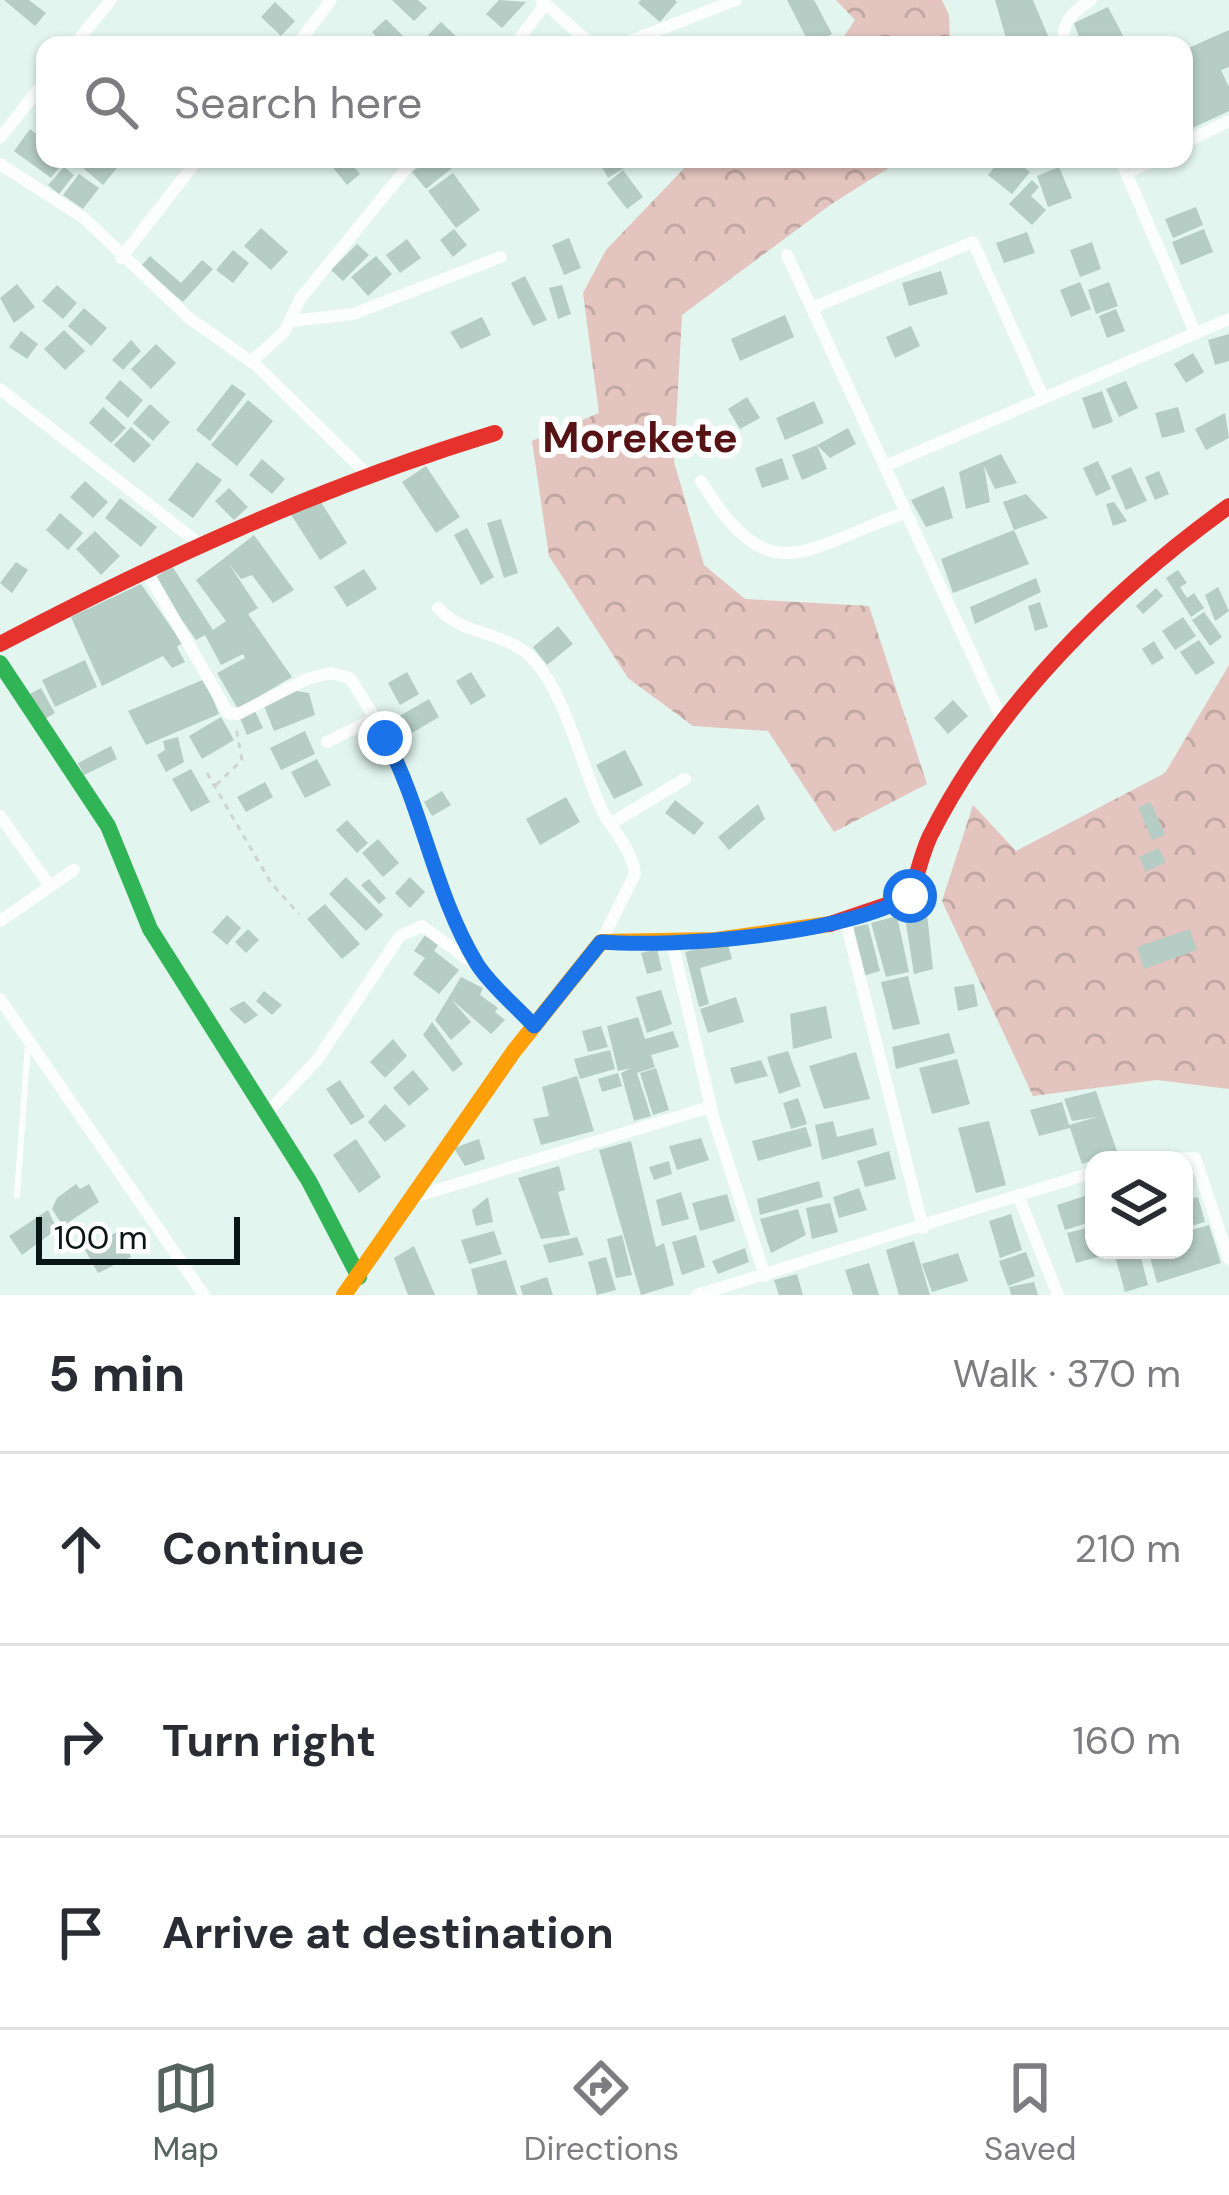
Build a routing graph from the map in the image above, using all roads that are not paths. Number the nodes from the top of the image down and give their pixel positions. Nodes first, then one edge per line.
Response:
1 (111, 0) edge
2 (332, 0) edge
3 (736, 0) edge
4 (1091, 0) edge
5 (543, 2) edge
6 (81, 36) edge
7 (305, 36) edge
8 (521, 36) edge
9 (582, 36) edge
10 (643, 36) edge
11 (1064, 36) edge
12 (36, 92) edge
13 (1229, 121) edge
14 (0, 138) edge
15 (1193, 139) edge
16 (0, 164) edge
17 (191, 168) edge
18 (407, 168) edge
19 (1124, 168) edge
20 (787, 255) dead end
21 (501, 257) dead end
22 (121, 258) junction
23 (814, 307) junction
24 (1229, 319) edge
25 (292, 321) junction
26 (1195, 332) junction
27 (251, 362) junction
28 (0, 389) edge
29 (1042, 395) junction
30 (495, 433) dead end
31 (885, 466) junction
32 (367, 474) junction
33 (701, 481) dead end
34 (1229, 506) edge
35 (904, 512) junction
36 (197, 542) junction
37 (145, 568) junction
38 (438, 608) dead end
39 (0, 644) edge
40 (0, 663) edge
41 (375, 718) junction
42 (1005, 727) junction
43 (327, 742) dead end
44 (685, 779) dead end
45 (0, 816) edge
46 (610, 824) junction
47 (74, 869) dead end
48 (50, 886) junction
49 (845, 919) junction
50 (0, 921) edge
51 (601, 942) junction
52 (673, 942) junction
53 (479, 968) junction
54 (0, 999) edge
55 (534, 1026) junction
56 (28, 1042) junction
57 (710, 1107) junction
58 (266, 1114) junction
59 (1193, 1158) edge
60 (1085, 1175) edge
61 (17, 1195) dead end
62 (417, 1196) junction
63 (1018, 1196) junction
64 (923, 1228) junction
65 (1229, 1259) edge
66 (765, 1276) junction
67 (359, 1277) junction
68 (204, 1295) edge
69 (344, 1295) edge
70 (697, 1295) edge
71 (1058, 1295) edge

1 - 6 street
2 - 7 street
3 - 10 street
4 - 11 street
5 - 8 street
5 - 9 street
12 - 14 street
13 - 15 street
16 - 22 street
17 - 22 street
18 - 25 street
19 - 26 street
20 - 23 street
21 - 25 street
22 - 27 street
23 - 29 street
23 - 31 street
24 - 26 street
25 - 27 street
26 - 29 street
27 - 32 street
28 - 36 street
29 - 31 street
30 - 32 street
31 - 35 street
32 - 36 street
33 - 35 street
34 - 42 street
35 - 42 street
36 - 37 street
37 - 39 street
37 - 41 street
38 - 46 street
40 - 58 street
41 - 43 street
41 - 53 street
42 - 49 street
44 - 46 street
45 - 48 street
46 - 51 street
47 - 48 street
48 - 50 street
49 - 52 street
49 - 64 street
51 - 52 street
51 - 55 street
52 - 57 street
53 - 55 street
53 - 58 street
54 - 56 street
55 - 62 street
56 - 61 lane
56 - 68 street
57 - 62 street
57 - 66 street
58 - 67 street
59 - 65 street
60 - 63 street
62 - 67 street
63 - 64 street
63 - 71 street
64 - 66 street
66 - 70 street
67 - 69 street

